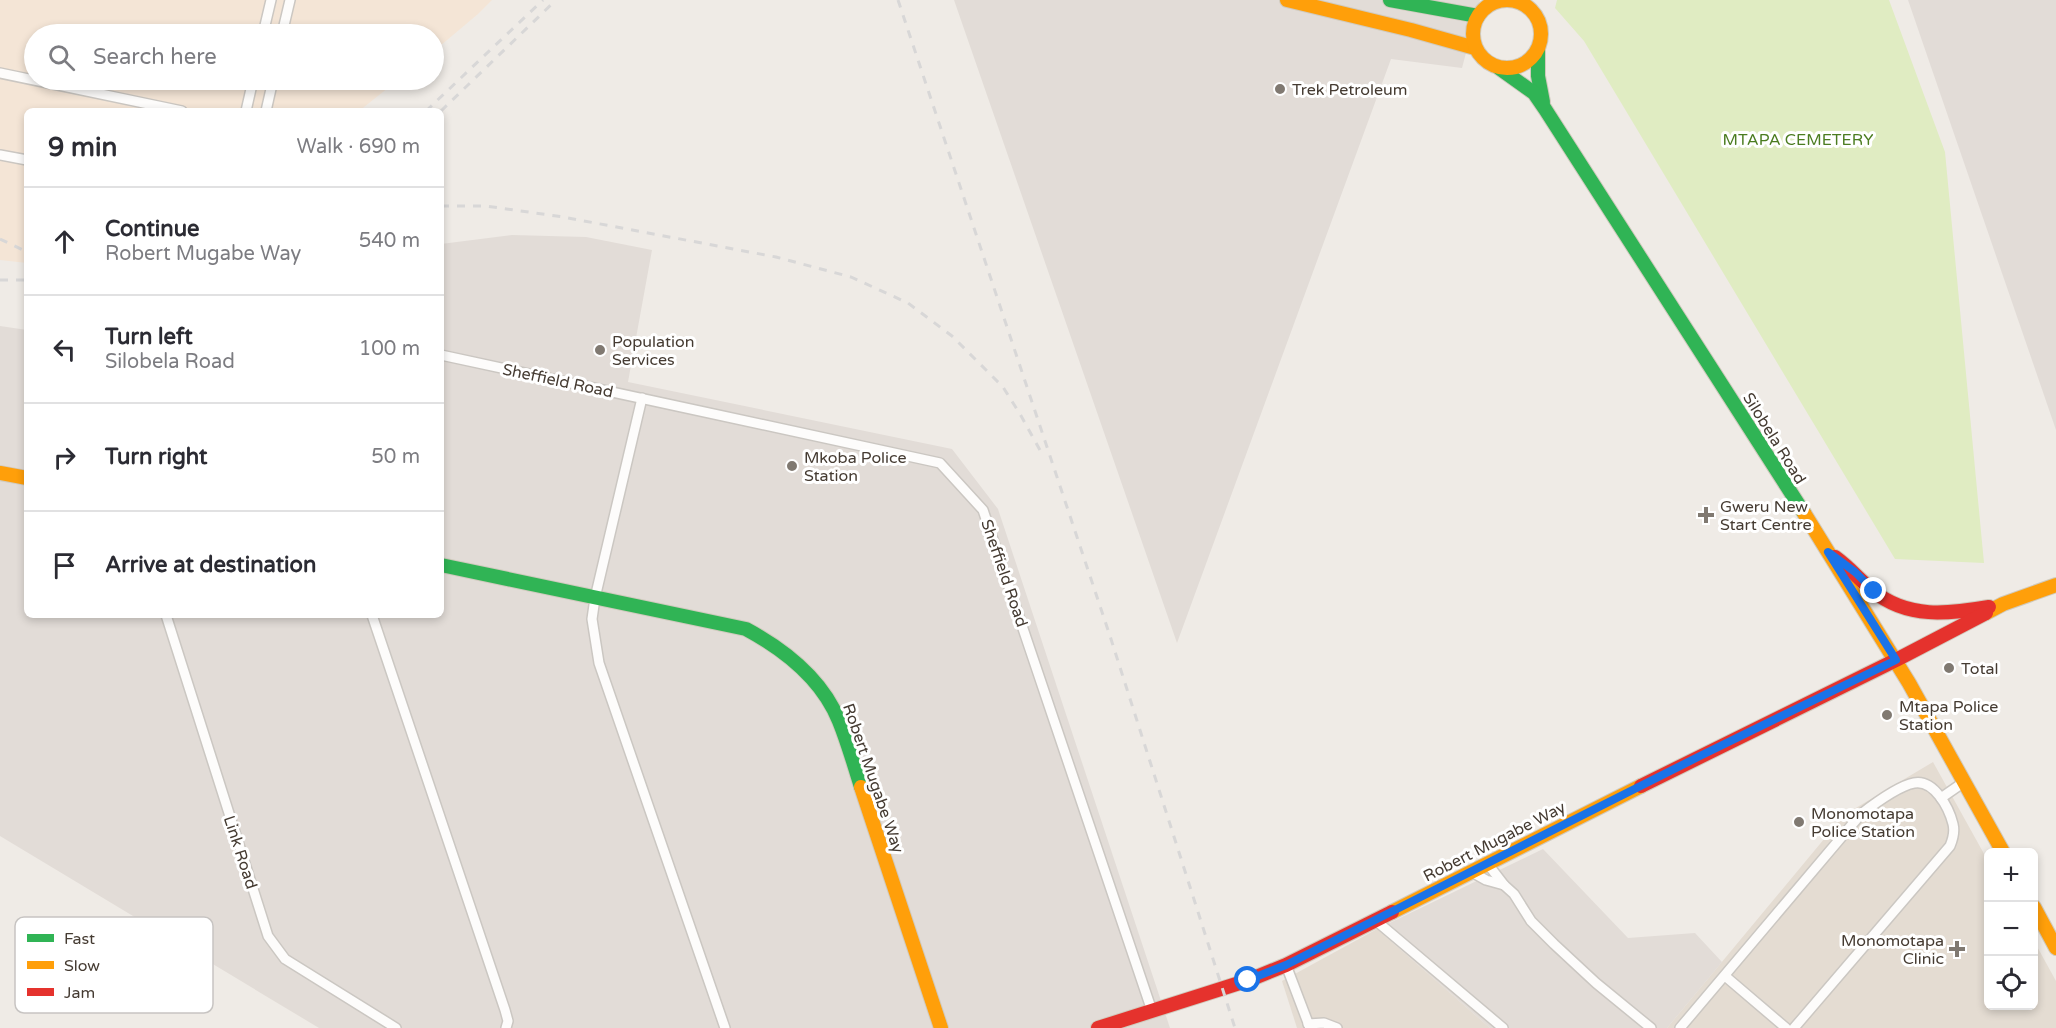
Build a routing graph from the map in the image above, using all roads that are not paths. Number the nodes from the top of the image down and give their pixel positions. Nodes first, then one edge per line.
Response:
1 (271, 0) edge
2 (290, 0) edge
3 (1287, 0) edge
4 (1390, 0) edge
5 (1507, 0) edge
6 (1532, 6) edge
7 (1478, 16) junction
8 (265, 24) edge
9 (284, 24) edge
10 (1539, 45) junction
11 (1475, 48) junction
12 (1499, 68) junction
13 (0, 73) edge
14 (24, 78) edge
15 (81, 90) edge
16 (251, 90) edge
17 (271, 90) edge
18 (168, 108) edge
19 (247, 108) edge
20 (267, 108) edge
21 (1545, 108) junction
22 (0, 155) edge
23 (24, 159) edge
24 (444, 356) edge
25 (642, 398) junction
26 (0, 473) edge
27 (24, 477) edge
28 (1828, 552) junction
29 (444, 566) edge
30 (2056, 585) edge
31 (595, 598) junction
32 (2003, 604) junction
33 (167, 618) edge
34 (373, 618) edge
35 (1896, 660) junction
36 (1964, 782) junction
37 (1941, 798) junction
38 (2001, 848) edge
39 (1487, 862) junction
40 (1470, 871) junction
41 (1504, 885) junction
42 (2038, 914) edge
43 (1374, 919) junction
44 (2056, 948) edge
45 (1286, 965) junction
46 (1725, 976) junction
47 (1152, 1011) junction
48 (1309, 1026) edge
49 (396, 1028) edge
50 (506, 1028) edge
51 (725, 1028) edge
52 (941, 1028) edge
53 (1098, 1028) edge
54 (1337, 1028) edge
55 (1503, 1028) edge
56 (1651, 1028) edge
57 (1680, 1028) edge
58 (1786, 1028) edge
59 (1794, 1028) edge

1 - 8 street
2 - 9 street
3 - 11 street
4 - 7 street
5 - 6 street
5 - 7 street
6 - 10 street
7 - 11 street
10 - 12 street
10 - 21 street, Silobela Road
11 - 12 street
12 - 21 street, Silobela Road
13 - 14 street
15 - 18 street
16 - 19 street
17 - 20 street
21 - 28 street, Silobela Road
22 - 23 street
24 - 25 street, Sheffield Road
25 - 31 street
25 - 47 street, Sheffield Road
26 - 27 street
28 - 32 street
28 - 35 street, Silobela Road
29 - 31 street, Robert Mugabe Way
30 - 32 street
31 - 51 street
31 - 52 street, Robert Mugabe Way
32 - 35 street, Robert Mugabe Way
33 - 49 street, Link Road
34 - 50 street
35 - 36 street, Silobela Road
35 - 39 street, Robert Mugabe Way
36 - 37 street
36 - 38 street, Silobela Road
37 - 46 street
37 - 59 street
39 - 40 street, Robert Mugabe Way
39 - 41 street
40 - 41 street
40 - 43 street, Robert Mugabe Way
41 - 56 street
42 - 44 street
43 - 45 street, Robert Mugabe Way
43 - 55 street
45 - 47 street, Robert Mugabe Way
45 - 48 street
46 - 57 street
46 - 58 street
47 - 53 street, Robert Mugabe Way
48 - 54 street

